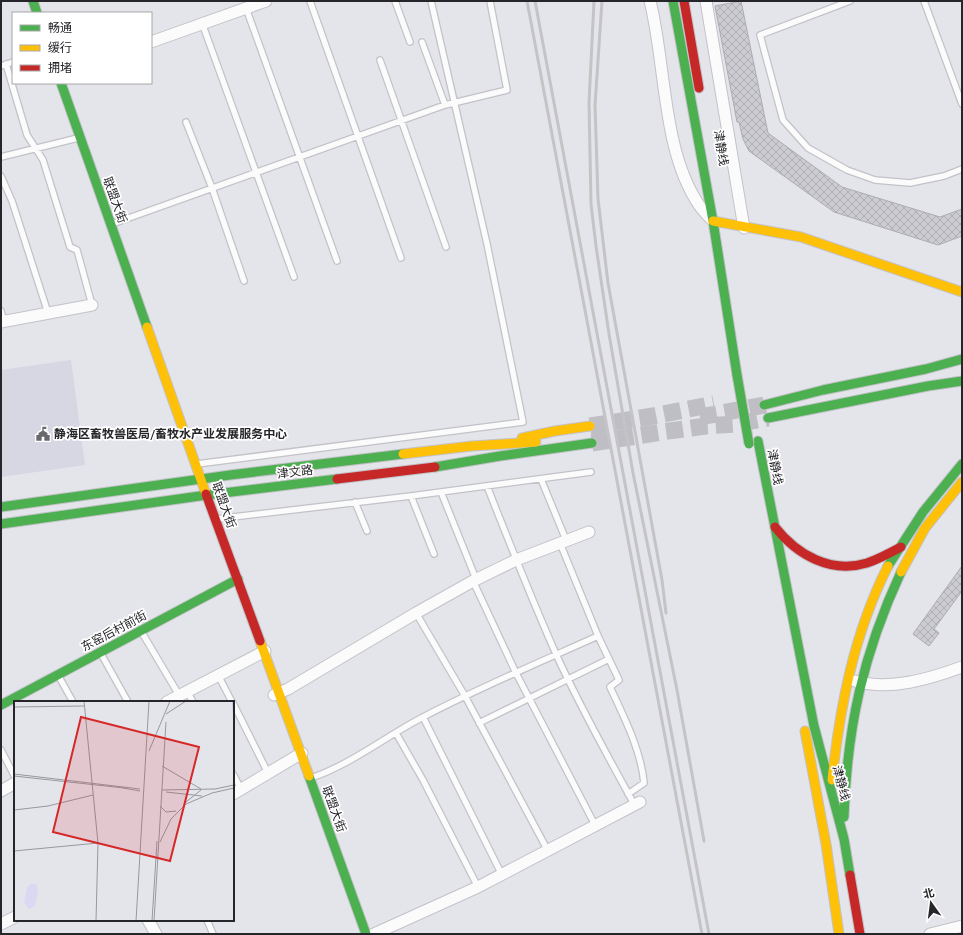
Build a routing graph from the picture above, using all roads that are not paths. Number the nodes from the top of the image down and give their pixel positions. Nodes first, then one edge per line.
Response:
1 (28, 1) edge
2 (33, 1) edge
3 (266, 1) edge
4 (310, 1) edge
5 (395, 1) edge
6 (431, 1) edge
7 (490, 1) edge
8 (650, 1) edge
9 (673, 1) edge
10 (684, 1) edge
11 (706, 1) edge
12 (850, 1) edge
13 (924, 1) edge
14 (246, 8) junction
15 (32, 12) edge
16 (38, 12) edge
17 (202, 24) junction
18 (152, 42) edge
19 (410, 42) dead end
20 (422, 42) dead end
21 (380, 60) dead end
22 (3, 65) edge
23 (56, 84) edge
24 (62, 84) edge
25 (701, 101) dead end
26 (454, 102) junction
27 (962, 104) edge
28 (445, 105) junction
29 (402, 120) junction
30 (186, 122) dead end
31 (706, 132) dead end
32 (358, 136) junction
33 (78, 138) junction
34 (35, 149) junction
35 (1, 157) edge
36 (300, 157) junction
37 (962, 168) edge
38 (256, 173) junction
39 (1, 176) edge
40 (212, 188) junction
41 (717, 222) junction
42 (109, 225) junction
43 (744, 228) junction
44 (446, 247) dead end
45 (401, 258) dead end
46 (337, 260) dead end
47 (294, 277) dead end
48 (244, 281) dead end
49 (962, 292) edge
50 (92, 305) joint
51 (1, 310) edge
52 (48, 313) junction
53 (2, 322) edge
54 (962, 359) edge
55 (741, 375) junction
56 (962, 381) edge
57 (928, 386) junction
58 (961, 392) edge
59 (764, 400) tunnel mouth
60 (768, 418) tunnel mouth
61 (755, 436) junction
62 (508, 464) dead end
63 (962, 464) edge
64 (192, 465) junction
65 (444, 466) junction
66 (591, 472) dead end
67 (197, 479) junction
68 (541, 479) junction
69 (962, 482) edge
70 (487, 486) junction
71 (441, 492) junction
72 (203, 496) junction
73 (411, 496) junction
74 (355, 502) junction
75 (1, 507) edge
76 (763, 514) dead end
77 (212, 519) junction
78 (1, 524) edge
79 (775, 526) junction
80 (366, 531) dead end
81 (589, 532) dead end
82 (921, 534) junction
83 (563, 542) junction
84 (900, 547) junction
85 (434, 554) dead end
86 (516, 560) junction
87 (235, 580) junction
88 (475, 580) junction
89 (416, 613) junction
90 (141, 630) junction
91 (598, 636) junction
92 (100, 652) junction
93 (262, 653) junction
94 (557, 654) junction
95 (609, 660) junction
96 (962, 667) edge
97 (516, 672) junction
98 (58, 675) junction
99 (218, 675) junction
100 (569, 679) junction
101 (848, 679) junction
102 (861, 683) junction
103 (183, 693) junction
104 (277, 694) junction
105 (465, 696) junction
106 (530, 698) junction
107 (14, 701) edge
108 (72, 701) edge
109 (127, 701) edge
110 (169, 701) edge
111 (192, 701) edge
112 (232, 701) edge
113 (1, 705) edge
114 (234, 705) edge
115 (423, 717) junction
116 (479, 722) junction
117 (804, 726) dead end
118 (396, 733) junction
119 (1, 750) edge
120 (299, 755) junction
121 (268, 773) junction
122 (14, 775) edge
123 (234, 778) edge
124 (308, 779) junction
125 (14, 784) edge
126 (1, 791) edge
127 (237, 792) edge
128 (831, 792) junction
129 (628, 794) junction
130 (637, 803) joint
131 (595, 825) junction
132 (844, 839) junction
133 (826, 844) junction
134 (548, 851) junction
135 (502, 875) junction
136 (478, 887) junction
137 (14, 918) edge
138 (149, 921) edge
139 (207, 921) edge
140 (1, 924) edge
141 (962, 926) edge
142 (156, 934) edge
143 (213, 934) edge
144 (358, 934) edge
145 (366, 934) edge
146 (374, 934) edge
147 (839, 934) edge
148 (860, 934) edge
149 (930, 934) edge

1 - 15 main road
2 - 16 main road
3 - 14 street
4 - 32 lane
5 - 19 lane
6 - 26 lane
7 - 26 lane
8 - 41 street
9 - 41 main road, 津静线
10 - 25 main road
11 - 43 street
12 - 37 lane
13 - 27 lane
14 - 17 street
14 - 36 lane
17 - 18 street
17 - 38 lane
20 - 28 lane
21 - 29 lane
22 - 34 lane
23 - 33 main road
24 - 33 main road, 联盟大街
26 - 28 lane
26 - 64 lane
28 - 29 lane
29 - 32 lane
29 - 44 lane
30 - 40 lane
31 - 41 main road, 津静线
32 - 36 lane
32 - 45 lane
33 - 34 lane
33 - 42 main road, 联盟大街
34 - 35 lane
34 - 50 lane
36 - 38 lane
36 - 46 lane
38 - 40 lane
38 - 47 lane
39 - 52 lane
40 - 42 lane
40 - 48 lane
41 - 43 main road
41 - 55 main road, 津静线
42 - 64 main road, 联盟大街
43 - 49 main road
50 - 52 street
51 - 53 lane
52 - 53 street
54 - 59 main road
55 - 61 main road, 津静线
55 - 61 main road, 津静线, bridge
56 - 57 main road
57 - 58 main road
57 - 60 main road
61 - 76 main road, 津静线
61 - 79 main road, 津静线
62 - 65 main road
63 - 84 main road
64 - 67 main road, 联盟大街
65 - 67 main road, 津文路
65 - 72 main road, 津文路
66 - 68 lane
67 - 72 main road, 联盟大街
67 - 75 main road, 津文路
68 - 70 lane
68 - 83 lane
69 - 82 main road
70 - 71 lane
70 - 86 lane
71 - 73 lane
71 - 88 lane
72 - 77 main road, 联盟大街
72 - 78 main road, 津文路
73 - 74 lane
73 - 85 lane
74 - 77 lane
74 - 80 lane
77 - 87 main road, 联盟大街
79 - 84 main road
79 - 128 main road, 津静线
81 - 83 street
82 - 84 main road
82 - 102 main road
83 - 86 street
83 - 91 lane
84 - 101 main road
86 - 88 street
86 - 94 lane
87 - 90 main road, 东窑后村前街
87 - 93 main road, 联盟大街
88 - 89 street
88 - 97 lane
89 - 104 street
89 - 105 lane
90 - 92 main road, 东窑后村前街
90 - 103 lane
91 - 94 lane
91 - 95 lane
92 - 98 main road, 东窑后村前街
92 - 109 lane
93 - 99 street
93 - 104 main road, 联盟大街
94 - 97 lane
94 - 100 lane
95 - 100 lane
95 - 129 lane
96 - 102 street
97 - 105 lane
97 - 106 lane
98 - 107 main road, 东窑后村前街
98 - 108 lane
99 - 103 street
99 - 112 lane
100 - 106 lane
100 - 129 lane
101 - 102 street
101 - 128 main road
102 - 132 main road
103 - 110 street
103 - 111 lane
104 - 120 main road, 联盟大街
105 - 115 lane
105 - 116 lane
106 - 116 lane
106 - 131 lane
107 - 113 main road, 东窑后村前街
114 - 121 lane
115 - 118 lane
115 - 135 lane
116 - 134 lane
117 - 133 main road, 津静线
118 - 124 lane
118 - 136 lane
119 - 122 lane
120 - 121 street
120 - 124 main road, 联盟大街
121 - 127 street
123 - 127 lane
124 - 144 main road
124 - 145 main road, 联盟大街
125 - 126 street
128 - 132 main road, 津静线
128 - 133 main road
129 - 130 lane
130 - 131 street
131 - 134 street
132 - 148 main road, 津静线
133 - 147 main road, 津静线
134 - 135 street
135 - 136 street
136 - 146 street
137 - 140 street
138 - 142 street
139 - 143 lane
141 - 149 street

